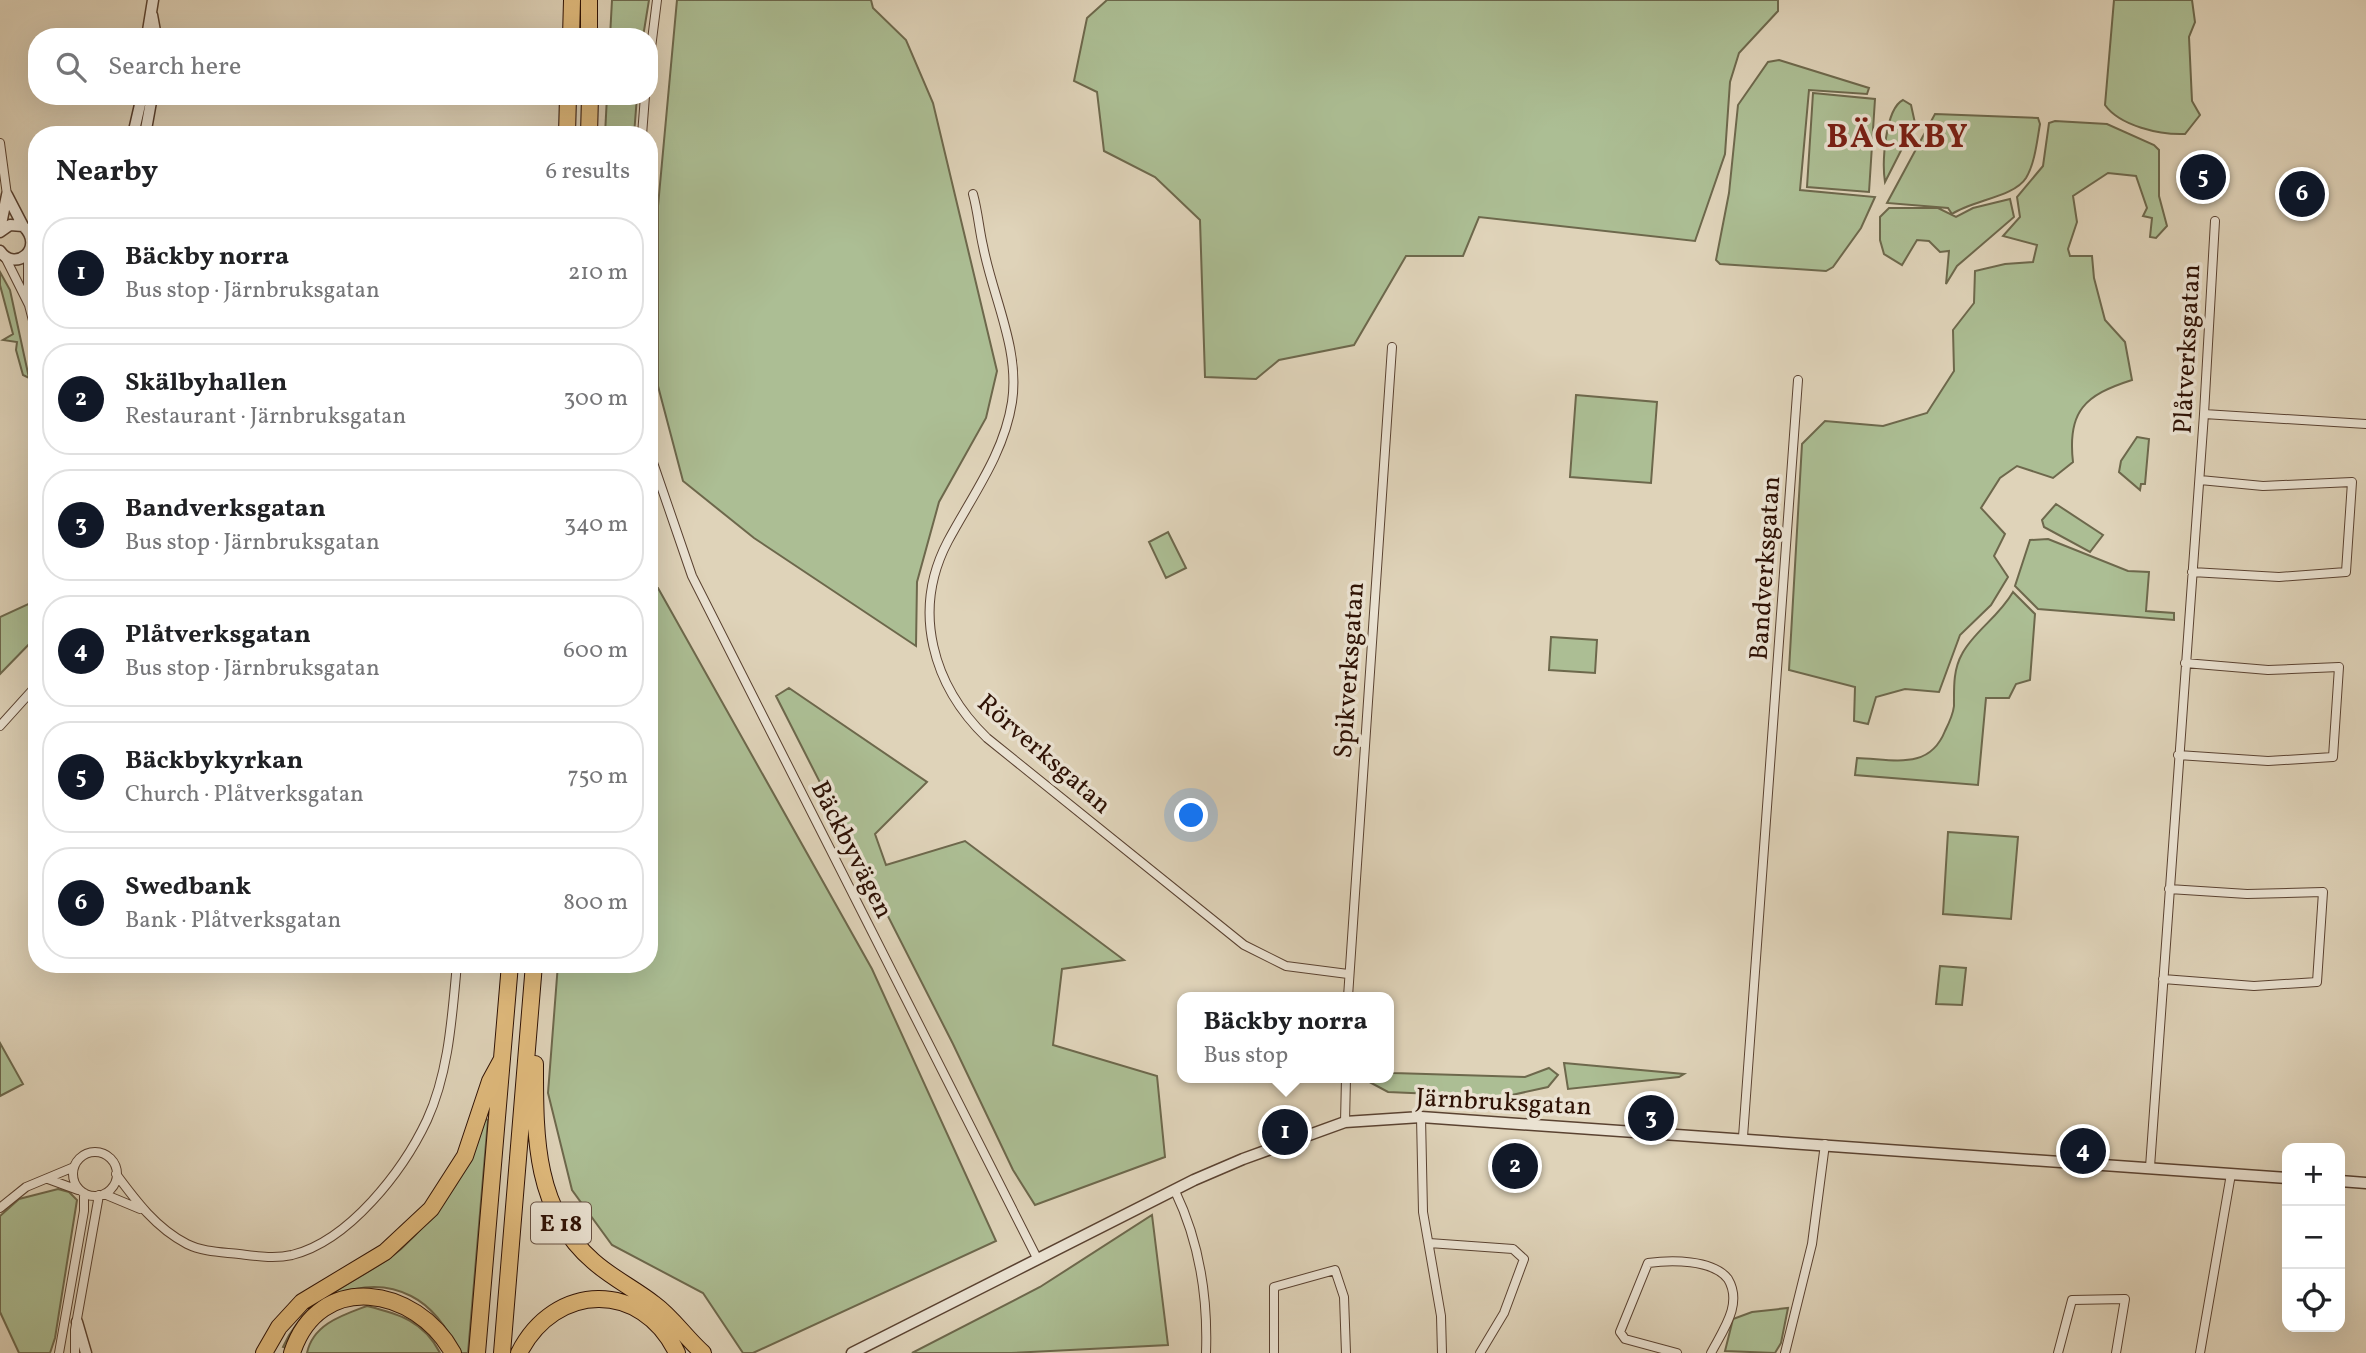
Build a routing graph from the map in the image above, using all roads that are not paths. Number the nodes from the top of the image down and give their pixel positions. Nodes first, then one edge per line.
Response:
1 (153, 0) edge
2 (572, 0) edge
3 (589, 0) edge
4 (657, 0) edge
5 (152, 15) junction
6 (150, 28) edge
7 (156, 28) edge
8 (571, 28) edge
9 (589, 28) edge
10 (654, 28) edge
11 (140, 105) edge
12 (150, 105) edge
13 (568, 105) edge
14 (590, 105) edge
15 (644, 105) edge
16 (135, 126) edge
17 (147, 126) edge
18 (567, 126) edge
19 (589, 126) edge
20 (643, 126) edge
21 (0, 143) edge
22 (973, 194) dead end
23 (6, 195) junction
24 (2215, 221) dead end
25 (28, 227) edge
26 (28, 228) edge
27 (0, 230) edge
28 (28, 253) edge
29 (2, 255) edge
30 (28, 303) edge
31 (1392, 347) dead end
32 (1798, 380) dead end
33 (2204, 414) junction
34 (2366, 424) edge
35 (658, 477) edge
36 (2200, 480) junction
37 (2192, 572) junction
38 (2185, 663) junction
39 (28, 695) edge
40 (0, 726) edge
41 (2178, 755) junction
42 (2169, 889) junction
43 (456, 973) edge
44 (509, 973) edge
45 (533, 973) edge
46 (1348, 974) junction
47 (2163, 979) junction
48 (1348, 992) edge
49 (528, 1036) junction
50 (502, 1059) junction
51 (1346, 1083) edge
52 (1421, 1117) junction
53 (1345, 1122) junction
54 (1744, 1137) junction
55 (1825, 1144) junction
56 (75, 1167) junction
57 (2150, 1167) junction
58 (116, 1174) junction
59 (2231, 1174) junction
60 (2282, 1178) edge
61 (48, 1179) junction
62 (2345, 1181) edge
63 (2366, 1183) edge
64 (1175, 1191) junction
65 (82, 1192) junction
66 (102, 1195) junction
67 (0, 1208) edge
68 (143, 1210) junction
69 (1429, 1244) junction
70 (1037, 1258) junction
71 (317, 1294) junction
72 (77, 1322) junction
73 (60, 1351) edge
74 (75, 1353) edge
75 (86, 1353) edge
76 (264, 1353) edge
77 (274, 1353) edge
78 (292, 1353) edge
79 (453, 1353) edge
80 (477, 1353) edge
81 (502, 1353) edge
82 (519, 1353) edge
83 (677, 1353) edge
84 (704, 1353) edge
85 (852, 1353) edge
86 (1206, 1353) edge
87 (1274, 1353) edge
88 (1346, 1353) edge
89 (1442, 1353) edge
90 (1480, 1353) edge
91 (1677, 1353) edge
92 (1711, 1353) edge
93 (1784, 1353) edge
94 (2058, 1353) edge
95 (2116, 1353) edge
96 (2200, 1353) edge

1 - 5 street
2 - 8 highway
3 - 9 highway
4 - 10 street
5 - 6 street
5 - 7 street
11 - 16 street
12 - 17 street
13 - 18 highway
14 - 19 highway
15 - 20 street
21 - 23 street
22 - 46 street, Rörverksgatan
23 - 25 street
23 - 27 street
24 - 33 street, Plåtverksgatan
26 - 27 street
28 - 29 street
29 - 30 street
31 - 46 street, Spikverksgatan
32 - 54 street, Bandverksgatan
33 - 34 street
33 - 36 street, Plåtverksgatan
35 - 70 street, Bäckbyvägen
36 - 37 street, Plåtverksgatan
36 - 37 street
37 - 38 street, Plåtverksgatan
38 - 41 street, Plåtverksgatan
38 - 41 street
39 - 40 street
41 - 42 street, Plåtverksgatan
42 - 47 street, Plåtverksgatan
42 - 47 street
43 - 68 street
44 - 50 highway
45 - 49 highway, E 18
46 - 48 street, Spikverksgatan
47 - 57 street, Plåtverksgatan
49 - 81 highway, E 18
49 - 84 highway, E 18
50 - 71 highway
50 - 80 highway
51 - 53 street
52 - 53 street, Järnbruksgatan
52 - 54 street, Järnbruksgatan
52 - 69 street
53 - 64 street, Järnbruksgatan
54 - 55 street, Järnbruksgatan
55 - 57 street, Järnbruksgatan
55 - 93 street
56 - 58 street
56 - 61 street
56 - 65 street
57 - 59 street, Järnbruksgatan
58 - 66 street
58 - 68 street
59 - 60 street, Järnbruksgatan
59 - 96 street
61 - 65 street
61 - 67 street
62 - 63 street
64 - 70 street, Järnbruksgatan
64 - 86 street
65 - 66 street
65 - 73 street
66 - 68 street
66 - 72 street
69 - 89 street
69 - 90 street
70 - 85 street, Järnbruksgatan
71 - 76 highway
71 - 77 highway
72 - 74 street
72 - 75 street
78 - 79 highway
82 - 83 highway
87 - 88 street
91 - 92 street
94 - 95 street

